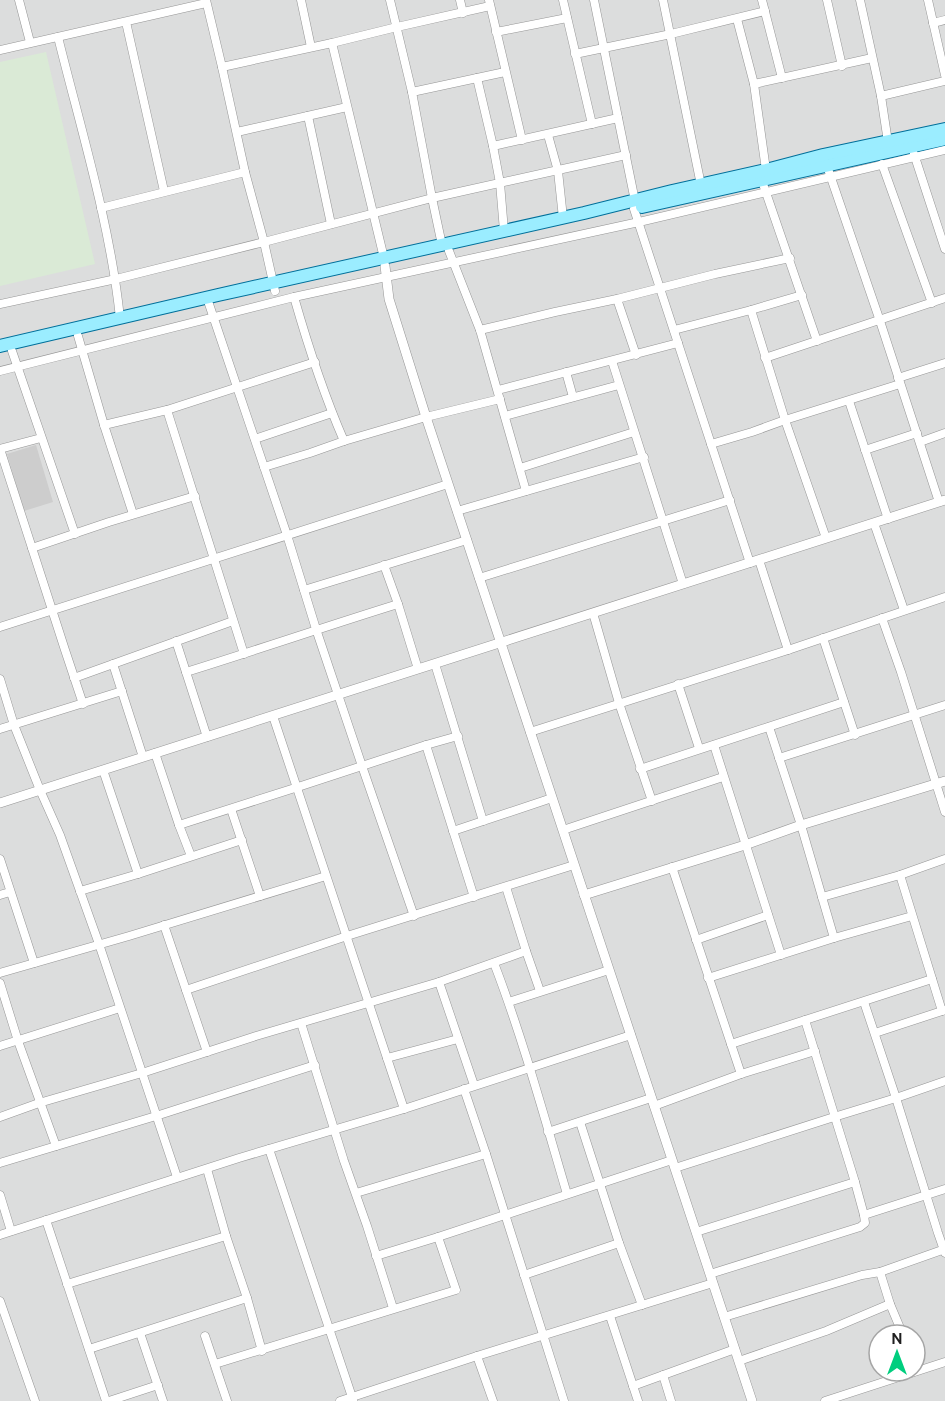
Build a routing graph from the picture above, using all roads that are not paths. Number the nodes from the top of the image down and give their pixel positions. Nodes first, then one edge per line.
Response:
1 (19, 0) edge
2 (301, 0) edge
3 (390, 0) edge
4 (460, 0) edge
5 (563, 0) edge
6 (594, 0) edge
7 (663, 0) edge
8 (762, 0) edge
9 (827, 0) edge
10 (860, 0) edge
11 (928, 0) edge
12 (206, 2) edge
13 (490, 3) edge
14 (765, 12) junction
15 (463, 13) junction
16 (567, 18) junction
17 (737, 19) junction
18 (945, 20) edge
19 (126, 22) junction
20 (933, 23) junction
21 (397, 27) junction
22 (496, 33) junction
23 (671, 34) junction
24 (58, 37) junction
25 (30, 42) junction
26 (332, 43) junction
27 (311, 47) junction
28 (604, 48) junction
29 (0, 50) edge
30 (575, 54) junction
31 (873, 58) junction
32 (842, 66) junction
33 (222, 67) junction
34 (505, 72) junction
35 (945, 75) edge
36 (477, 78) junction
37 (782, 78) junction
38 (945, 81) edge
39 (754, 84) junction
40 (412, 92) junction
41 (881, 96) junction
42 (347, 107) junction
43 (308, 116) junction
44 (618, 118) junction
45 (592, 124) junction
46 (945, 129) edge
47 (237, 132) junction
48 (548, 135) junction
49 (945, 139) edge
50 (522, 140) junction
51 (888, 142) junction
52 (494, 146) junction
53 (945, 150) edge
54 (913, 152) junction
55 (626, 155) junction
56 (882, 164) junction
57 (558, 171) junction
58 (245, 172) junction
59 (828, 172) junction
60 (764, 181) junction
61 (500, 183) junction
62 (701, 185) junction
63 (164, 191) junction
64 (432, 198) junction
65 (635, 205) junction
66 (101, 208) junction
67 (372, 213) junction
68 (563, 218) junction
69 (639, 222) junction
70 (331, 224) junction
71 (504, 231) junction
72 (264, 242) junction
73 (945, 249) edge
74 (448, 252) junction
75 (790, 258) junction
76 (385, 267) junction
77 (116, 279) junction
78 (274, 287) junction
79 (660, 288) junction
80 (802, 294) junction
81 (294, 297) junction
82 (945, 298) edge
83 (617, 299) junction
84 (932, 303) junction
85 (0, 304) edge
86 (209, 304) junction
87 (751, 310) junction
88 (213, 317) junction
89 (120, 318) junction
90 (880, 321) junction
91 (480, 330) junction
92 (674, 330) junction
93 (78, 336) junction
94 (817, 341) junction
95 (678, 343) junction
96 (0, 346) edge
97 (82, 350) junction
98 (6, 352) edge
99 (636, 355) junction
100 (765, 358) junction
101 (612, 361) junction
102 (315, 362) junction
103 (945, 363) edge
104 (17, 367) junction
105 (0, 371) edge
106 (566, 372) junction
107 (899, 381) junction
108 (619, 385) junction
109 (237, 387) junction
110 (499, 394) junction
111 (573, 397) junction
112 (849, 401) junction
113 (167, 410) junction
114 (332, 413) junction
115 (505, 416) junction
116 (426, 417) junction
117 (785, 420) junction
118 (104, 425) junction
119 (634, 432) junction
120 (945, 433) edge
121 (41, 438) junction
122 (919, 438) junction
123 (255, 439) junction
124 (344, 441) junction
125 (711, 444) junction
126 (0, 449) edge
127 (865, 450) junction
128 (644, 457) junction
129 (264, 467) junction
130 (520, 468) junction
131 (448, 484) junction
132 (526, 492) junction
133 (195, 496) junction
134 (730, 500) junction
135 (942, 501) edge
136 (457, 511) junction
137 (133, 514) junction
138 (888, 519) junction
139 (662, 521) junction
140 (874, 523) junction
141 (75, 534) junction
142 (287, 535) junction
143 (826, 538) junction
144 (466, 540) junction
145 (32, 548) junction
146 (214, 558) junction
147 (755, 561) junction
148 (384, 565) junction
149 (479, 578) junction
150 (683, 584) junction
151 (304, 590) junction
152 (945, 597) edge
153 (398, 603) junction
154 (904, 610) junction
155 (52, 611) junction
156 (593, 613) junction
157 (882, 618) junction
158 (233, 621) junction
159 (0, 627) edge
160 (316, 629) junction
161 (823, 638) junction
162 (176, 641) junction
163 (501, 643) junction
164 (788, 650) junction
165 (244, 654) junction
166 (113, 664) junction
167 (435, 664) junction
168 (418, 669) junction
169 (186, 672) junction
170 (74, 678) junction
171 (0, 680) edge
172 (678, 684) junction
173 (122, 690) junction
174 (339, 694) junction
175 (844, 702) junction
176 (619, 703) junction
177 (83, 704) junction
178 (945, 705) edge
179 (915, 715) junction
180 (273, 716) junction
181 (14, 725) junction
182 (768, 727) junction
183 (0, 729) edge
184 (530, 732) junction
185 (855, 735) junction
186 (458, 736) junction
187 (207, 737) junction
188 (426, 745) junction
189 (714, 745) junction
190 (699, 748) junction
191 (155, 753) junction
192 (143, 757) junction
193 (779, 758) junction
194 (362, 766) junction
195 (640, 769) junction
196 (103, 770) junction
197 (723, 777) junction
198 (941, 783) edge
199 (298, 788) junction
200 (40, 790) junction
201 (552, 798) junction
202 (652, 801) junction
203 (0, 803) edge
204 (231, 809) junction
205 (945, 812) edge
206 (483, 821) junction
207 (178, 825) junction
208 (801, 825) junction
209 (562, 830) junction
210 (453, 831) junction
211 (242, 840) junction
212 (745, 845) junction
213 (191, 856) junction
214 (0, 859) edge
215 (945, 859) edge
216 (574, 865) junction
217 (672, 867) junction
218 (138, 874) junction
219 (900, 874) junction
220 (326, 876) junction
221 (506, 887) junction
222 (80, 891) junction
223 (10, 892) junction
224 (0, 895) edge
225 (584, 895) junction
226 (260, 896) junction
227 (474, 897) junction
228 (822, 897) junction
229 (768, 915) junction
230 (414, 916) junction
231 (912, 916) junction
232 (164, 925) junction
233 (346, 936) junction
234 (834, 938) junction
235 (696, 940) junction
236 (99, 944) junction
237 (526, 951) junction
238 (781, 955) junction
239 (34, 963) junction
240 (494, 963) junction
241 (609, 970) junction
242 (0, 973) edge
243 (708, 978) junction
244 (932, 979) junction
245 (439, 982) junction
246 (0, 983) edge
247 (186, 990) junction
248 (540, 991) junction
249 (369, 1002) junction
250 (509, 1002) junction
251 (864, 1002) junction
252 (120, 1008) junction
253 (943, 1010) edge
254 (804, 1020) junction
255 (301, 1023) junction
256 (875, 1032) junction
257 (630, 1035) junction
258 (458, 1039) junction
259 (18, 1041) junction
260 (731, 1044) junction
261 (0, 1046) edge
262 (815, 1051) junction
263 (207, 1052) junction
264 (387, 1058) junction
265 (315, 1065) junction
266 (530, 1067) junction
267 (142, 1073) junction
268 (741, 1074) junction
269 (945, 1081) edge
270 (474, 1085) junction
271 (464, 1089) junction
272 (896, 1098) junction
273 (653, 1102) junction
274 (39, 1103) junction
275 (404, 1109) junction
276 (0, 1116) edge
277 (156, 1116) junction
278 (834, 1117) junction
279 (580, 1122) junction
280 (335, 1130) junction
281 (548, 1132) junction
282 (56, 1146) junction
283 (269, 1149) junction
284 (486, 1154) junction
285 (0, 1163) edge
286 (673, 1164) junction
287 (207, 1168) junction
288 (177, 1178) junction
289 (855, 1182) junction
290 (601, 1183) junction
291 (945, 1189) edge
292 (356, 1193) junction
293 (567, 1194) junction
294 (0, 1195) edge
295 (927, 1195) junction
296 (505, 1215) junction
297 (864, 1215) junction
298 (46, 1220) junction
299 (11, 1232) junction
300 (696, 1232) junction
301 (0, 1235) edge
302 (226, 1236) junction
303 (438, 1237) junction
304 (619, 1243) junction
305 (945, 1251) edge
306 (376, 1256) junction
307 (880, 1272) junction
308 (524, 1275) junction
309 (711, 1279) junction
310 (67, 1284) junction
311 (247, 1298) junction
312 (890, 1304) junction
313 (642, 1305) junction
314 (1, 1306) edge
315 (393, 1308) junction
316 (610, 1316) junction
317 (724, 1317) junction
318 (898, 1323) edge
319 (328, 1329) junction
320 (140, 1333) junction
321 (543, 1335) junction
322 (205, 1336) dead end
323 (89, 1349) junction
324 (735, 1349) junction
325 (262, 1351) junction
326 (477, 1356) junction
327 (738, 1361) junction
328 (945, 1362) edge
329 (215, 1364) junction
330 (927, 1366) edge
331 (663, 1375) junction
332 (875, 1383) edge
333 (158, 1385) junction
334 (633, 1386) junction
335 (353, 1399) edge
336 (34, 1401) edge
337 (107, 1401) edge
338 (163, 1401) edge
339 (227, 1401) edge
340 (340, 1401) edge
341 (493, 1401) edge
342 (564, 1401) edge
343 (638, 1401) edge
344 (671, 1401) edge
345 (752, 1401) edge
346 (825, 1401) edge

1 - 25 street
2 - 27 street
3 - 21 street
4 - 15 street
5 - 16 street
6 - 28 street
7 - 23 street
8 - 14 street
9 - 32 street
10 - 31 street
11 - 20 street
12 - 19 street
12 - 33 street
13 - 15 street
13 - 22 street
14 - 17 street
14 - 37 street
15 - 21 street
16 - 22 street
16 - 30 street
17 - 23 street
17 - 39 street
18 - 20 street
19 - 24 street
19 - 63 street
20 - 35 street
21 - 26 street
21 - 40 street
22 - 34 street
23 - 28 street
23 - 62 street
24 - 25 street
24 - 66 street
25 - 29 street
26 - 27 street
26 - 42 street
27 - 33 street
28 - 30 street
28 - 44 street
30 - 45 street
31 - 32 street
31 - 41 street
32 - 37 street
33 - 47 street
34 - 36 street
34 - 50 street
36 - 40 street
36 - 52 street
37 - 39 street
38 - 41 street
39 - 60 street
40 - 64 street
41 - 51 street
42 - 43 street
42 - 67 street
43 - 47 street
43 - 70 street
44 - 45 street
44 - 55 street
45 - 48 street
46 - 51 main road
47 - 58 street
48 - 50 street
48 - 57 street
49 - 54 main road
50 - 52 street
51 - 60 main road
52 - 61 street
53 - 54 street
54 - 56 street
54 - 59 main road
54 - 73 street
55 - 57 street
55 - 65 street
56 - 59 street
56 - 84 street
57 - 61 street
57 - 68 street
58 - 63 street
58 - 72 street
59 - 60 main road
59 - 90 street
60 - 62 main road
60 - 65 main road
60 - 69 street
60 - 75 street
61 - 64 street
61 - 71 street
62 - 65 main road
63 - 66 street
64 - 67 street
64 - 74 street
65 - 68 main road
65 - 69 street
65 - 74 main road
66 - 77 street
67 - 70 street
67 - 76 street
68 - 71 main road
69 - 74 street
69 - 79 street
70 - 72 street
71 - 74 main road
72 - 77 street
72 - 78 street
74 - 76 main road
74 - 76 street
74 - 91 street
75 - 79 street
75 - 80 street
76 - 78 main road
76 - 81 street
76 - 116 street
77 - 85 street
77 - 89 street
78 - 86 main road
78 - 89 main road
79 - 83 street
79 - 92 street
80 - 87 street
80 - 94 street
81 - 88 street
81 - 102 street
82 - 84 street
83 - 91 street
83 - 99 street
84 - 90 street
86 - 88 street
86 - 93 main road
87 - 92 street
87 - 100 street
88 - 97 street
88 - 109 street
89 - 96 main road
90 - 94 street
90 - 107 street
91 - 110 street
92 - 95 street
93 - 97 street
93 - 98 main road
94 - 100 street
95 - 99 street
95 - 125 street
97 - 104 street
97 - 118 street
98 - 104 street
99 - 101 street
100 - 117 street
101 - 106 street
101 - 108 street
102 - 109 street
102 - 114 street
103 - 107 street
104 - 105 street
104 - 121 street
106 - 110 street
106 - 111 street
107 - 112 street
107 - 122 street
108 - 111 street
108 - 119 street
109 - 113 street
109 - 123 street
110 - 115 street
110 - 116 street
111 - 115 street
112 - 117 street
112 - 127 street
113 - 118 street
113 - 133 street
114 - 123 street
114 - 124 street
115 - 130 street
116 - 124 street
116 - 131 street
117 - 125 street
117 - 143 street
118 - 137 street
119 - 128 street
119 - 130 street
120 - 122 street
121 - 126 street
121 - 141 street
122 - 127 street
122 - 135 street
123 - 129 street
124 - 129 street
125 - 134 street
126 - 145 street
127 - 138 street
128 - 132 street
128 - 139 street
129 - 142 street
130 - 132 street
131 - 136 street
131 - 142 street
132 - 136 street
133 - 137 street
133 - 146 street
134 - 139 street
134 - 147 street
135 - 138 street
136 - 144 street
137 - 141 street
138 - 140 street
139 - 149 street
139 - 150 street
140 - 143 street
140 - 154 street
141 - 145 street
142 - 146 street
142 - 151 street
143 - 147 street
144 - 148 street
144 - 149 street
145 - 155 street
146 - 155 street
146 - 158 street
147 - 150 street
147 - 164 street
148 - 151 street
148 - 153 street
149 - 163 street
150 - 156 street
151 - 160 street
152 - 154 street
153 - 160 street
153 - 168 street
154 - 157 street
155 - 159 street
155 - 170 street
156 - 163 street
156 - 176 street
157 - 161 street
157 - 179 street
158 - 162 street
158 - 165 street
160 - 165 street
160 - 174 street
161 - 164 street
161 - 175 street
162 - 166 street
162 - 169 street
163 - 167 street
163 - 184 street
164 - 172 street
165 - 169 street
166 - 170 street
166 - 173 street
167 - 168 street
167 - 186 street
168 - 174 street
169 - 187 street
170 - 177 street
171 - 181 street
172 - 176 street
172 - 190 street
173 - 177 street
173 - 192 street
174 - 180 street
174 - 194 street
175 - 182 street
175 - 185 street
176 - 184 street
176 - 195 street
177 - 181 street
178 - 179 street
179 - 185 street
179 - 198 street
180 - 187 street
180 - 199 street
181 - 183 street
181 - 200 street
182 - 189 street
182 - 193 street
184 - 201 street
185 - 193 street
186 - 188 street
186 - 206 street
187 - 191 street
188 - 194 street
188 - 210 street
189 - 190 street
189 - 197 street
190 - 195 street
191 - 192 street
191 - 207 street
192 - 196 street
193 - 208 street
194 - 199 street
194 - 230 street
195 - 202 street
196 - 200 street
196 - 218 street
197 - 202 street
197 - 212 street
198 - 205 street
198 - 208 street
199 - 204 street
199 - 220 street
200 - 203 street
200 - 222 street
201 - 206 street
201 - 209 street
202 - 209 street
204 - 207 street
204 - 211 street
206 - 210 street
207 - 213 street
208 - 212 street
208 - 228 street
209 - 216 street
210 - 227 street
211 - 213 street
211 - 226 street
212 - 217 street
212 - 229 street
213 - 218 street
214 - 223 street
215 - 219 street
216 - 221 street
216 - 225 street
217 - 225 street
217 - 235 street
218 - 222 street
219 - 228 street
219 - 231 street
220 - 226 street
220 - 233 street
221 - 227 street
221 - 237 street
222 - 236 street
223 - 224 street
223 - 239 street
225 - 241 street
226 - 232 street
227 - 230 street
228 - 234 street
229 - 235 street
229 - 238 street
230 - 233 street
231 - 234 street
231 - 244 street
232 - 236 street
232 - 247 street
233 - 247 street
233 - 249 street
234 - 238 street
235 - 243 street
236 - 239 street
236 - 252 street
237 - 240 street
237 - 248 street
238 - 243 street
239 - 242 street
240 - 245 street
240 - 250 street
241 - 248 street
241 - 257 street
243 - 260 street
244 - 251 street
244 - 253 street
245 - 249 street
245 - 258 street
246 - 259 street
247 - 263 street
248 - 250 street
249 - 255 street
249 - 264 street
250 - 266 street
251 - 254 street
251 - 256 street
252 - 259 street
252 - 267 street
253 - 256 street
254 - 260 street
254 - 262 street
255 - 263 street
255 - 265 street
256 - 272 street
257 - 266 street
257 - 273 street
258 - 264 street
258 - 270 street
259 - 261 street
259 - 274 street
260 - 268 street
262 - 268 street
262 - 278 street
263 - 267 street
264 - 275 street
265 - 277 street
265 - 280 street
266 - 270 street
266 - 281 street
267 - 274 street
267 - 277 street
268 - 273 street
269 - 272 street
270 - 271 street
271 - 275 street
271 - 284 street
272 - 278 street
272 - 295 street
273 - 279 street
273 - 286 street
274 - 276 street
274 - 282 street
275 - 280 street
277 - 282 street
277 - 288 street
278 - 286 street
278 - 289 street
279 - 281 street
279 - 290 street
280 - 283 street
280 - 292 street
281 - 293 street
282 - 285 street
283 - 287 street
283 - 319 street
284 - 292 street
284 - 296 street
286 - 290 street
286 - 300 street
287 - 288 street
287 - 302 street
288 - 298 street
289 - 297 street
289 - 300 street
290 - 293 street
290 - 304 street
291 - 295 street
292 - 306 street
293 - 296 street
294 - 299 street
295 - 297 street
295 - 305 street
296 - 303 street
296 - 308 street
297 - 309 street
298 - 299 street
298 - 310 street
299 - 301 street
300 - 309 street
302 - 310 street
302 - 311 street
303 - 306 street
303 - 315 street
304 - 308 street
304 - 313 street
305 - 307 street
306 - 315 street
307 - 312 street
307 - 317 street
308 - 321 street
309 - 313 street
309 - 317 street
310 - 323 street
311 - 320 street
311 - 325 street
312 - 318 street
312 - 327 street
313 - 316 street
314 - 336 street
315 - 319 street
316 - 321 street
316 - 334 street
317 - 324 street
319 - 325 street
319 - 335 street
320 - 323 street
320 - 333 street
321 - 326 street
321 - 342 street
322 - 329 street
323 - 337 street
324 - 327 street
324 - 331 street
325 - 329 street
326 - 335 street
326 - 341 street
327 - 345 street
328 - 330 street
329 - 339 street
331 - 334 street
331 - 344 street
332 - 346 street
333 - 337 street
333 - 338 street
334 - 343 street
335 - 340 street

